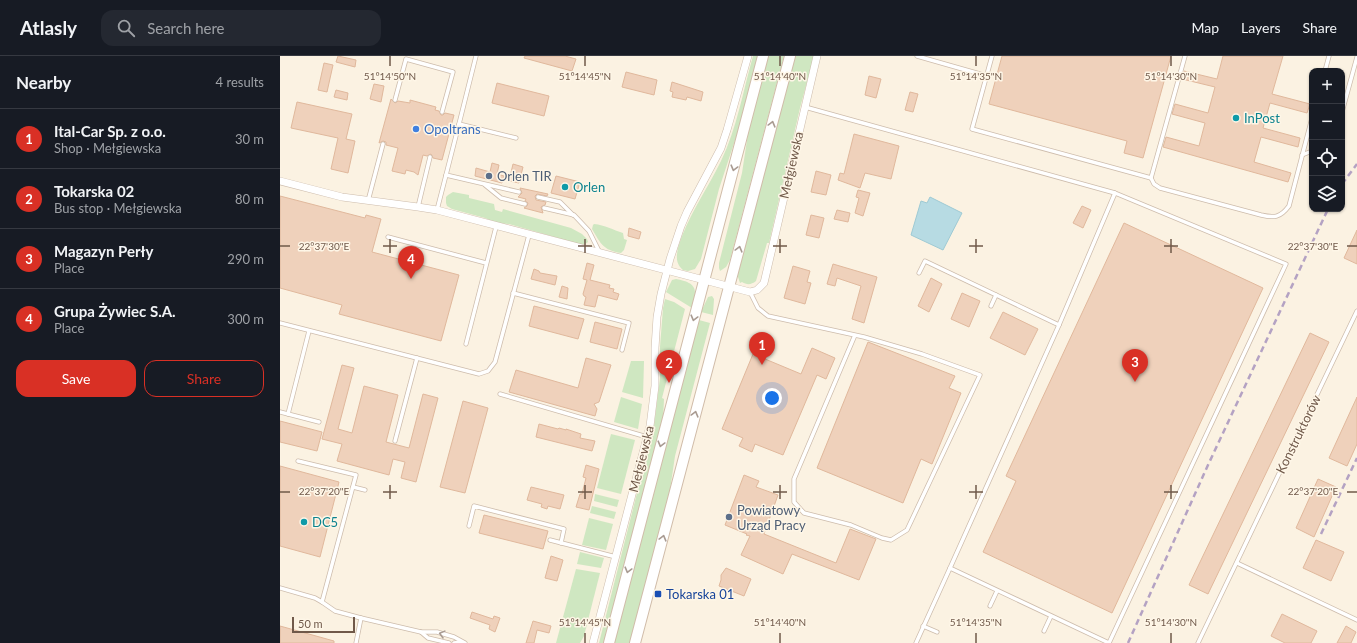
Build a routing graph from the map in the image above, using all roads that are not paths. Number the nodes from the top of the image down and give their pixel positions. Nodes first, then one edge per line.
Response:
1 (476, 56) edge
2 (748, 56) edge
3 (763, 56) edge
4 (790, 56) edge
5 (817, 56) edge
6 (917, 56) edge
7 (992, 56) edge
8 (1185, 56) edge
9 (1329, 56) edge
10 (1357, 57) edge
11 (1326, 68) edge
12 (987, 76) junction
13 (395, 100) dead end
14 (1344, 104) edge
15 (804, 107) junction
16 (442, 112) dead end
17 (459, 124) junction
18 (1309, 129) edge
19 (516, 138) dead end
20 (383, 144) dead end
21 (1309, 152) edge
22 (1302, 155) junction
23 (430, 157) dead end
24 (446, 175) junction
25 (1150, 178) junction
26 (280, 182) edge
27 (483, 184) junction
28 (519, 192) dead end
29 (1115, 193) junction
30 (538, 197) dead end
31 (368, 201) junction
32 (525, 204) dead end
33 (418, 207) junction
34 (544, 208) dead end
35 (437, 210) junction
36 (574, 215) junction
37 (496, 227) junction
38 (529, 235) junction
39 (388, 237) dead end
40 (600, 254) junction
41 (486, 263) junction
42 (667, 271) junction
43 (919, 273) dead end
44 (704, 281) junction
45 (729, 287) junction
46 (750, 292) junction
47 (514, 293) junction
48 (996, 295) junction
49 (991, 306) dead end
50 (1357, 311) edge
51 (280, 324) edge
52 (1059, 325) junction
53 (310, 331) junction
54 (855, 335) junction
55 (466, 344) dead end
56 (622, 350) dead end
57 (417, 358) junction
58 (500, 394) dead end
59 (280, 412) edge
60 (288, 414) junction
61 (319, 422) dead end
62 (647, 437) junction
63 (395, 441) dead end
64 (298, 461) dead end
65 (353, 487) junction
66 (365, 490) dead end
67 (469, 526) dead end
68 (550, 540) dead end
69 (561, 543) junction
70 (616, 557) junction
71 (1237, 563) junction
72 (950, 568) junction
73 (280, 588) edge
74 (998, 591) junction
75 (322, 602) junction
76 (990, 606) dead end
77 (1051, 616) junction
78 (361, 618) junction
79 (1357, 620) edge
80 (924, 626) junction
81 (1044, 631) dead end
82 (421, 632) junction
83 (937, 632) dead end
84 (636, 642) edge
85 (356, 643) edge
86 (449, 643) edge
87 (454, 643) edge
88 (464, 643) edge
89 (593, 643) edge
90 (609, 643) edge
91 (916, 643) edge
92 (1109, 643) edge
93 (1198, 643) edge

1 - 17 lane
2 - 42 street, Mełgiewska
3 -> 44 main road, Mełgiewska
45 -> 4 main road
5 - 15 street, Mełgiewska
6 - 12 lane
7 - 12 lane
8 - 25 lane
9 - 11 lane
10 - 14 lane
12 - 25 lane
13 - 16 lane
15 - 29 lane
15 - 46 street, Mełgiewska
17 - 19 lane
17 - 24 lane
18 - 22 lane
20 - 31 lane
21 - 22 lane
22 - 25 lane
23 - 33 lane
24 - 27 lane
24 - 35 lane
26 - 31 street
27 - 28 lane
27 - 32 lane
29 - 52 lane
29 - 92 lane
30 - 36 lane
31 - 33 street
33 - 35 street
34 - 36 lane
35 - 37 street
36 - 40 lane
37 - 38 street
37 - 41 lane
38 - 40 street
38 - 47 lane
39 - 41 lane
40 - 42 street
41 - 55 lane
42 - 44 street
42 - 62 street, Mełgiewska
43 - 48 lane
44 - 45 street
44 -> 90 main road, Mełgiewska
45 - 46 street
84 -> 45 main road
46 - 54 lane
47 - 56 lane
47 - 57 lane
48 - 49 lane
48 - 52 lane
50 - 71 lane, Konstruktorów
51 - 53 lane
52 - 72 lane
53 - 57 lane
53 - 60 lane
54 - 54 lane
57 - 63 lane
58 - 62 lane
59 - 60 lane
60 - 61 lane
62 - 70 street, Mełgiewska
64 - 65 lane
65 - 66 lane
65 - 75 lane
67 - 69 lane
68 - 69 lane
69 - 70 lane
70 - 89 street, Mełgiewska
71 - 79 lane
71 - 93 lane, Konstruktorów
72 - 74 lane
72 - 80 lane
73 - 75 lane
74 - 76 lane
74 - 77 lane
75 - 78 lane
77 - 81 lane
77 - 92 lane
78 - 82 lane
78 - 85 lane
80 - 83 lane
80 - 91 lane
82 - 86 lane
88 -> 82 lane
87 - 88 lane

